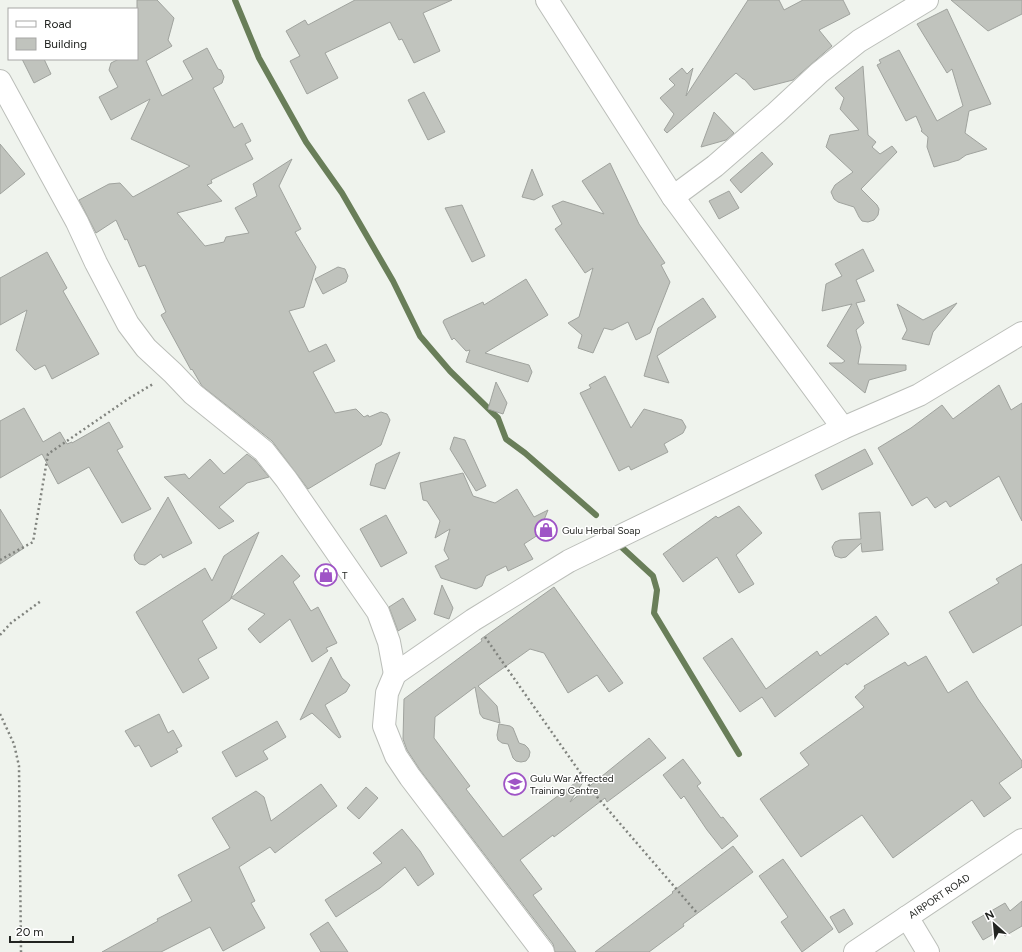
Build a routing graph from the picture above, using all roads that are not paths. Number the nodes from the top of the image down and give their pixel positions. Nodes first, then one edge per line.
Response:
1 (547, 0) edge
2 (927, 0) edge
3 (0, 81) edge
4 (673, 197) junction
5 (1022, 333) edge
6 (843, 428) junction
7 (395, 674) junction
8 (1022, 840) edge
9 (907, 917) junction
10 (543, 952) edge
11 (855, 952) edge
12 (928, 952) edge

1 - 4 street
2 - 4 street
3 - 7 street
4 - 6 street
5 - 6 street
6 - 7 street
7 - 10 street
8 - 9 street, AIRPORT ROAD
9 - 11 street, AIRPORT ROAD
9 - 12 street

